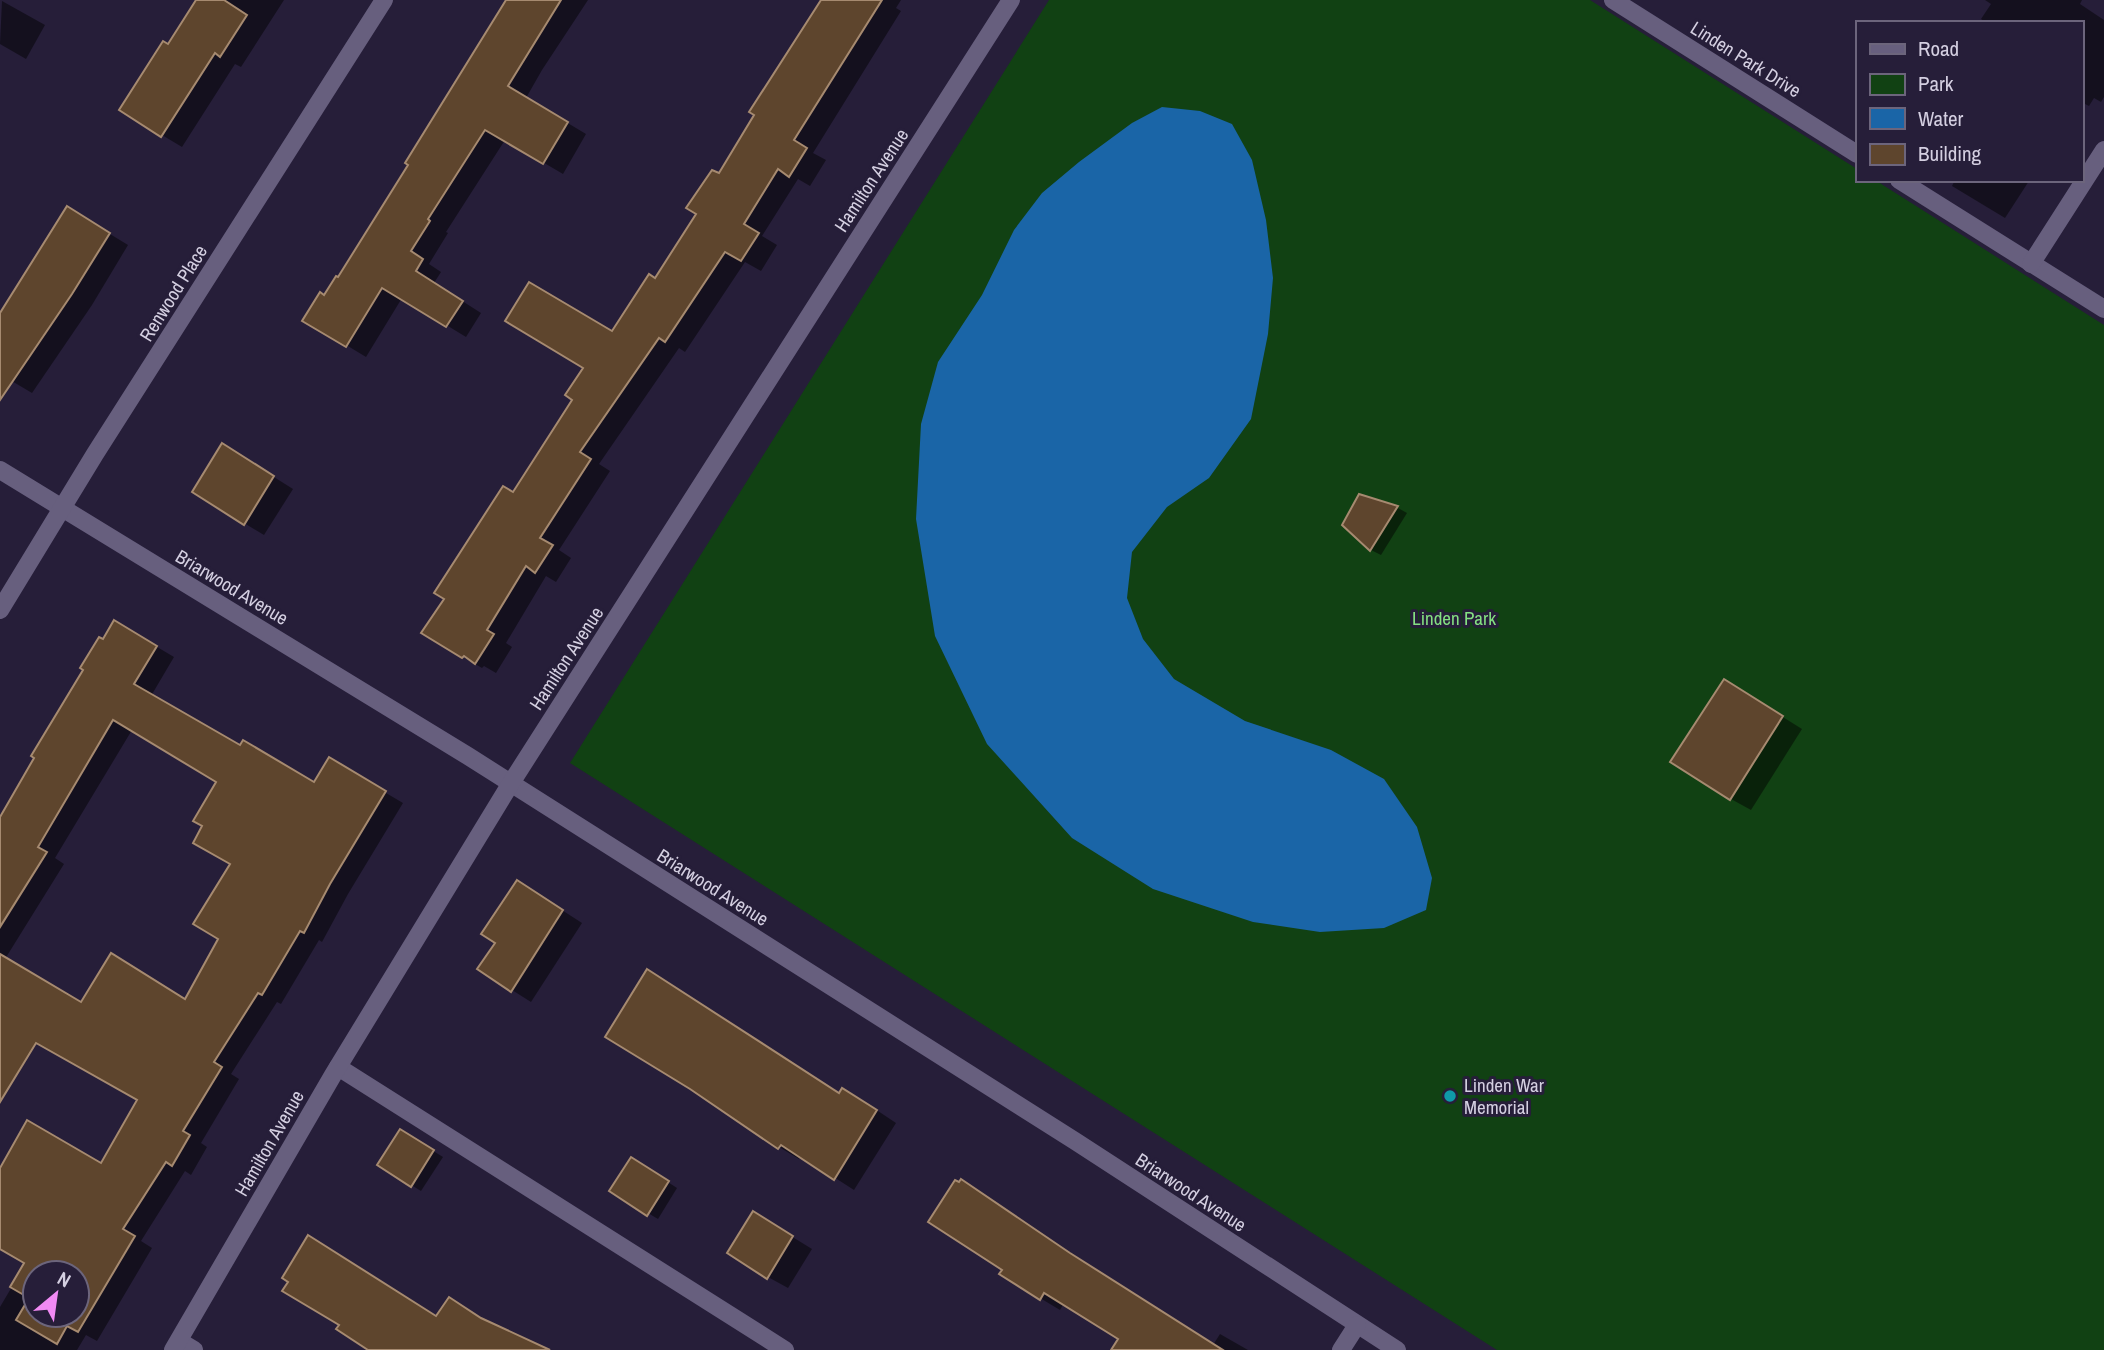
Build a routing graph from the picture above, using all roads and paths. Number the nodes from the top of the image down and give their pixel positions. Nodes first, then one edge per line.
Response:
1 (384, 0) edge
2 (1011, 0) edge
3 (1613, 0) edge
4 (2104, 150) edge
5 (1856, 153) edge
6 (1902, 182) edge
7 (2031, 264) junction
8 (2104, 309) edge
9 (0, 470) edge
10 (62, 508) junction
11 (0, 610) edge
12 (511, 783) junction
13 (338, 1067) junction
14 (1357, 1325) junction
15 (182, 1347) edge
16 (785, 1350) edge
17 (1341, 1350) edge
18 (1397, 1350) edge

1 - 10 street, Renwood Place
2 - 12 street, Hamilton Avenue
3 - 5 street, Linden Park Drive
4 - 7 street
6 - 7 street
7 - 8 street
9 - 10 street, Briarwood Avenue
10 - 11 street, Renwood Place
10 - 12 street, Briarwood Avenue
12 - 13 street, Hamilton Avenue
12 - 14 street, Briarwood Avenue
13 - 15 street, Hamilton Avenue
13 - 16 street
14 - 17 street
14 - 18 street, Briarwood Avenue

